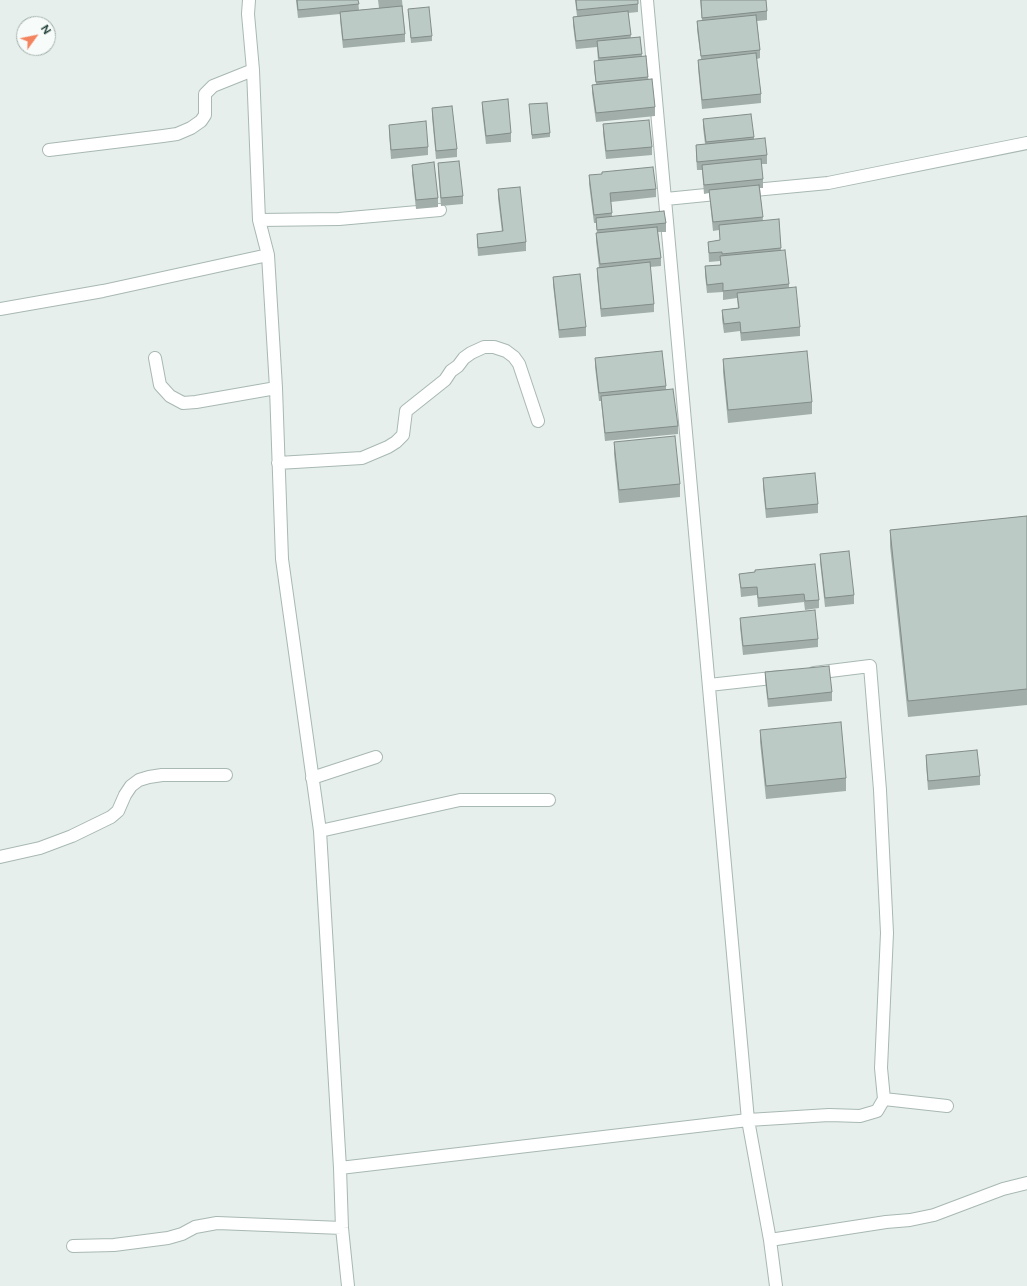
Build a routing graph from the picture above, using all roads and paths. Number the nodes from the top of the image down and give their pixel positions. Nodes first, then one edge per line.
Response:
1 (249, 0) edge
2 (647, 0) edge
3 (253, 70) junction
4 (1027, 143) edge
5 (49, 150) dead end
6 (666, 199) junction
7 (440, 210) edge
8 (259, 220) junction
9 (268, 255) junction
10 (0, 309) edge
11 (155, 358) dead end
12 (276, 388) junction
13 (538, 422) dead end
14 (278, 464) junction
15 (709, 685) junction
16 (376, 757) dead end
17 (226, 775) dead end
18 (312, 778) junction
19 (549, 800) dead end
20 (320, 831) junction
21 (0, 857) edge
22 (884, 1099) junction
23 (947, 1106) dead end
24 (748, 1120) junction
25 (340, 1168) junction
26 (1027, 1183) edge
27 (342, 1228) junction
28 (770, 1240) junction
29 (73, 1246) dead end
30 (348, 1286) edge
31 (776, 1286) edge

1 - 3 street
2 - 6 street
3 - 5 street
3 - 8 street
4 - 6 street
6 - 15 street
7 - 8 street
8 - 9 street
9 - 10 street
9 - 12 street
11 - 12 street
12 - 14 street
13 - 14 street
14 - 18 street
15 - 22 street
15 - 24 street
16 - 18 street
17 - 21 street
18 - 20 street
19 - 20 street
20 - 25 street
22 - 23 street
22 - 24 street
24 - 25 street
24 - 28 street
25 - 27 street
26 - 28 street
27 - 29 street
27 - 30 street
28 - 31 street

